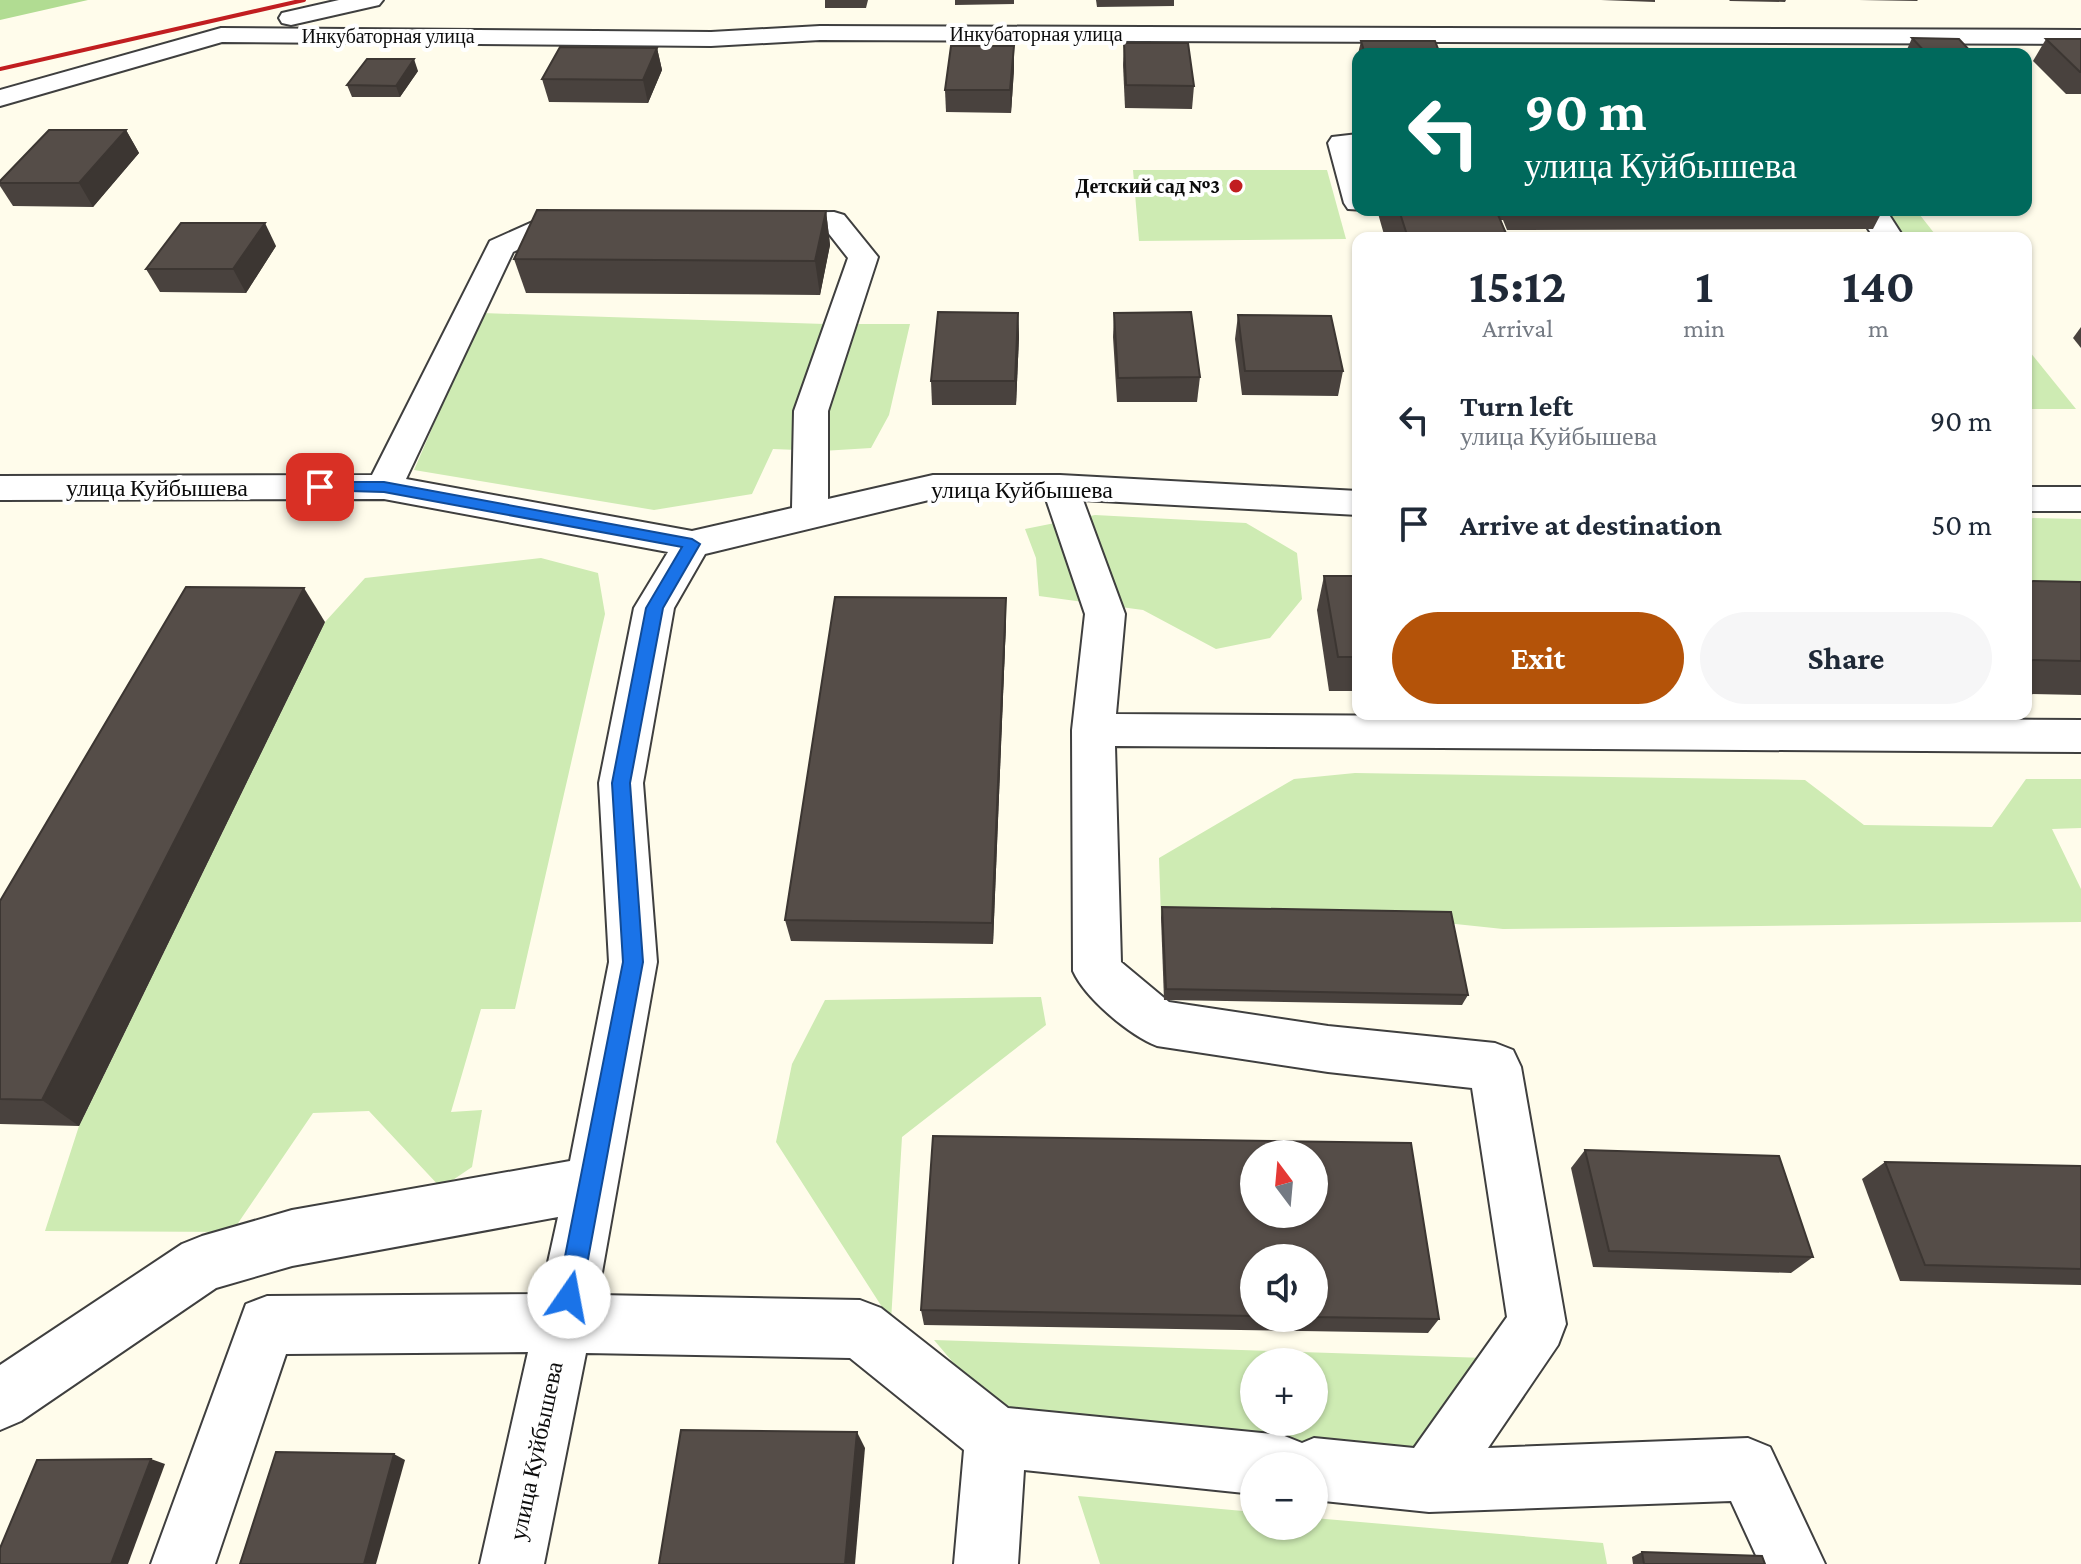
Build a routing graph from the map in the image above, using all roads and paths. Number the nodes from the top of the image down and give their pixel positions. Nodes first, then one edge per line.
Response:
1 (371, 0) edge
2 (221, 35) junction
3 (2081, 37) edge
4 (1528, 45) edge
5 (0, 98) edge
6 (1352, 142) edge
7 (1352, 179) edge
8 (743, 222) edge
9 (607, 224) edge
10 (384, 487) junction
11 (1060, 487) junction
12 (0, 488) edge
13 (2032, 499) edge
14 (2081, 499) edge
15 (1352, 503) edge
16 (810, 517) junction
17 (692, 544) junction
18 (1808, 724) edge
19 (1093, 730) junction
20 (2081, 736) edge
21 (593, 1184) junction
22 (563, 1323) junction
23 (0, 1400) edge
24 (996, 1437) junction
25 (1240, 1462) edge
26 (1328, 1470) edge
27 (1429, 1481) junction
28 (183, 1564) edge
29 (512, 1564) edge
30 (986, 1564) edge
31 (1793, 1564) edge

1 - 2 street
2 - 4 street, Инкубаторная улица
2 - 5 street, Инкубаторная улица
3 - 4 street, Инкубаторная улица
6 - 7 street
8 - 16 street
9 - 10 street
10 - 12 street, улица Куйбышева
10 - 17 street, улица Куйбышева
11 - 15 street, улица Куйбышева
11 - 16 street, улица Куйбышева
11 - 19 street
13 - 14 street
16 - 17 street, улица Куйбышева
17 - 21 street, улица Куйбышева
18 - 19 street
18 - 20 street
19 - 27 street
21 - 22 street, улица Куйбышева
21 - 23 street
22 - 24 street
22 - 28 street
22 - 29 street, улица Куйбышева
24 - 25 street
24 - 30 street
26 - 27 street
27 - 31 street

